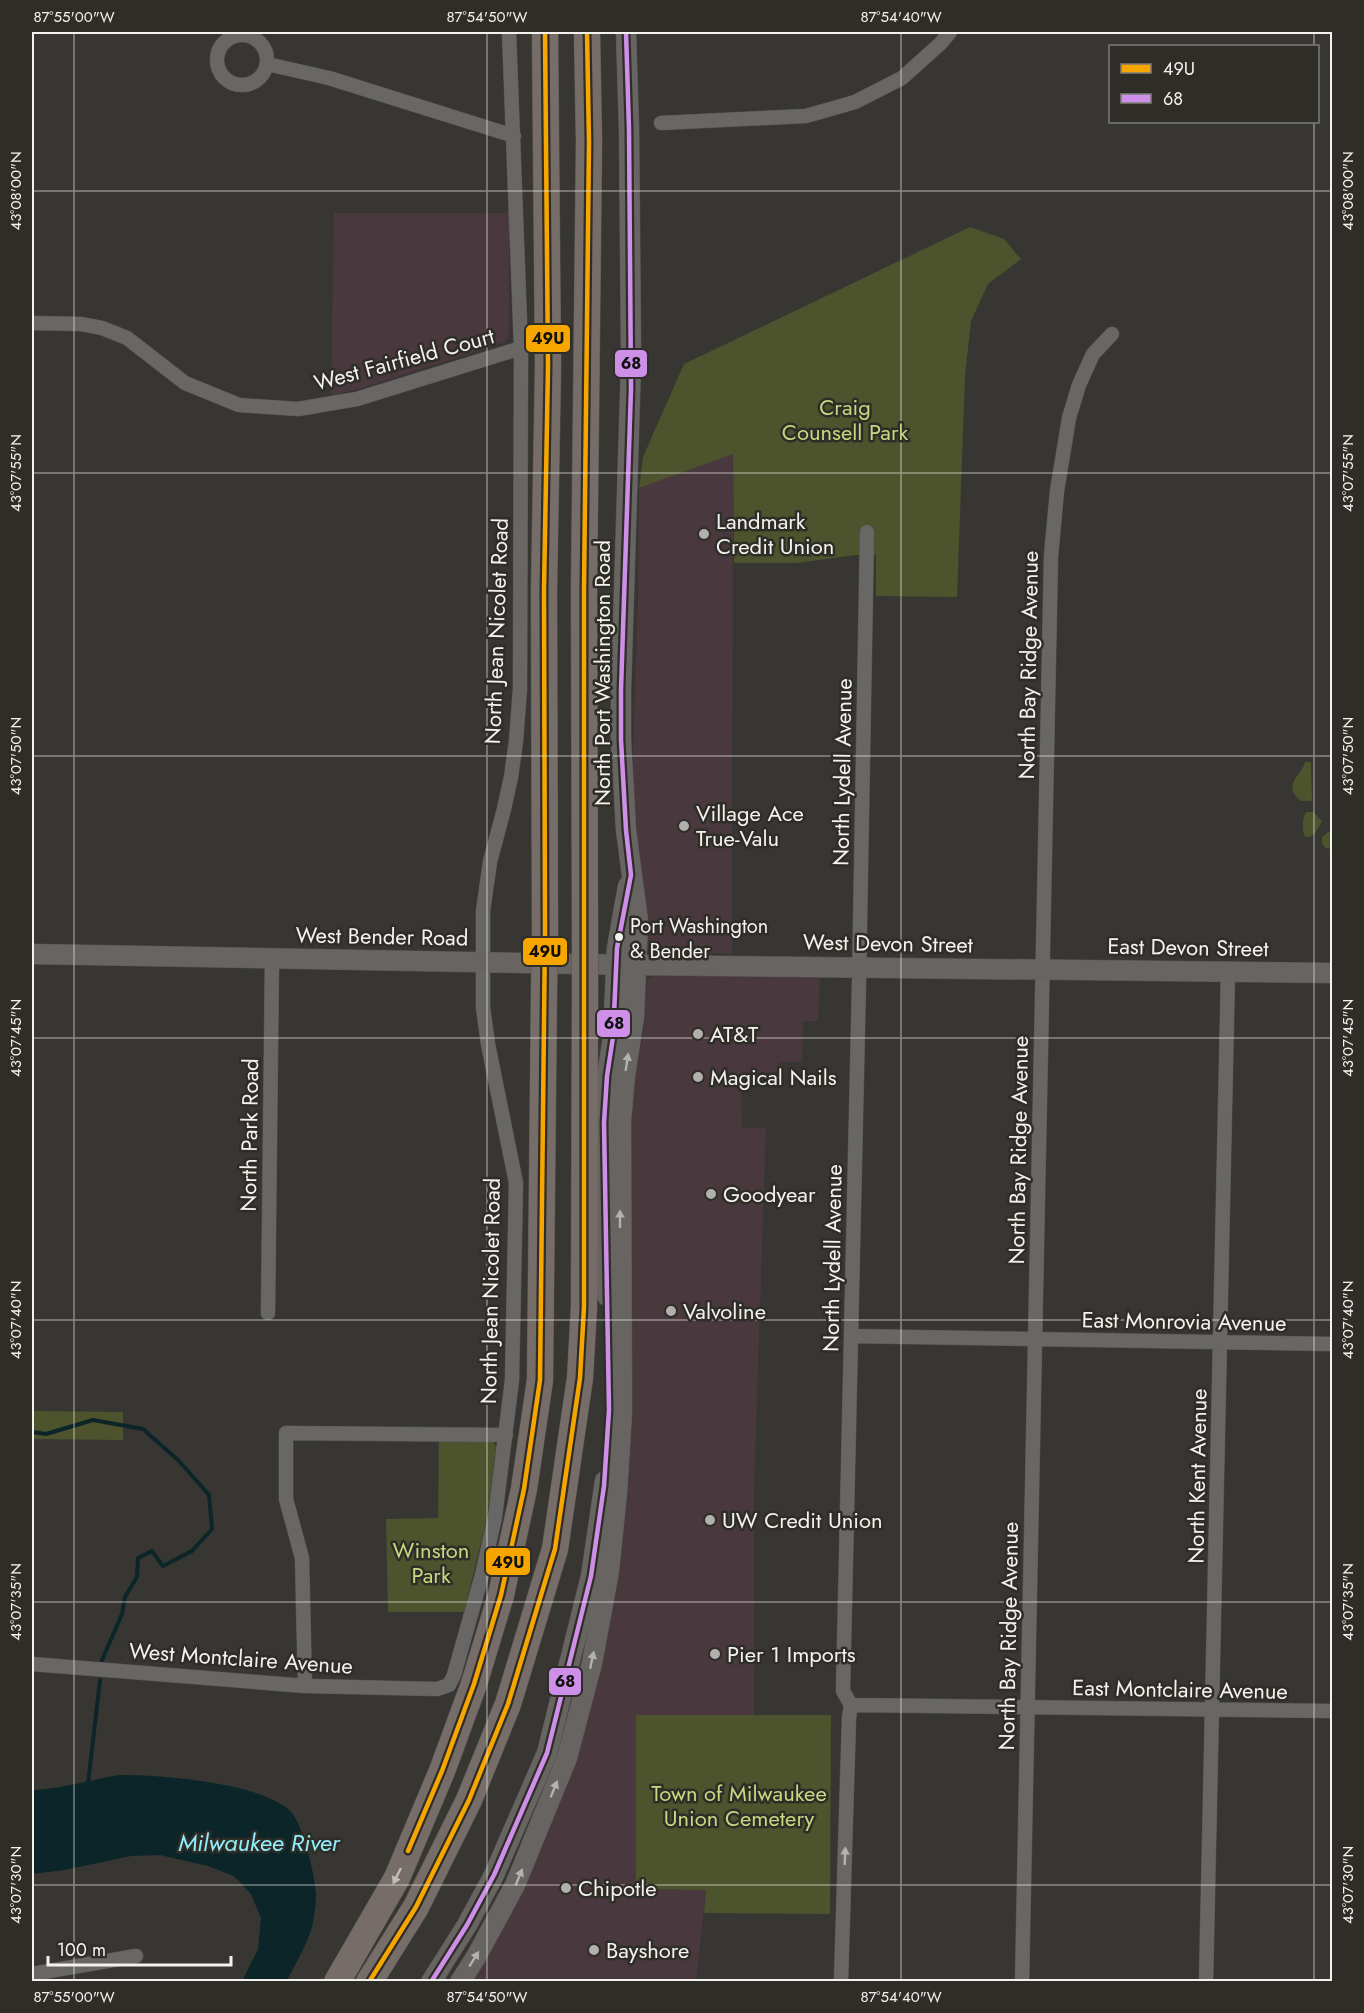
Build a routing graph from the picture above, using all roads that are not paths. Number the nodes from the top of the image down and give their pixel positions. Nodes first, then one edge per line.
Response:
1 (508, 32) edge
2 (546, 32) edge
3 (587, 32) edge
4 (626, 32) edge
5 (950, 32) edge
6 (267, 64) dead end
7 (661, 123) dead end
8 (514, 136) junction
9 (32, 323) edge
10 (1112, 334) dead end
11 (521, 348) junction
12 (867, 532) dead end
13 (32, 954) edge
14 (272, 958) junction
15 (483, 961) junction
16 (626, 965) junction
17 (732, 965) joint
18 (860, 967) junction
19 (1043, 969) junction
20 (1228, 972) junction
21 (1332, 973) edge
22 (268, 1313) dead end
23 (851, 1336) junction
24 (1034, 1339) junction
25 (1221, 1342) junction
26 (1332, 1344) edge
27 (506, 1435) junction
28 (32, 1664) edge
29 (305, 1686) junction
30 (448, 1686) joint
31 (851, 1705) junction
32 (1027, 1708) junction
33 (1212, 1710) junction
34 (1332, 1712) edge
35 (136, 1956) dead end
36 (32, 1974) edge
37 (337, 1982) edge
38 (369, 1982) edge
39 (431, 1982) edge
40 (460, 1982) edge
41 (841, 1982) edge
42 (1022, 1982) edge
43 (1206, 1982) edge

1 - 8 street, North Jean Nicolet Road
2 -> 37 highway, bridge
3 - 38 highway, bridge
4 - 16 main road, North Port Washington Road
5 - 7 street
6 - 8 street
8 - 11 street, North Jean Nicolet Road
9 - 11 street, West Fairfield Court
10 - 19 street, North Bay Ridge Avenue
11 - 15 street, North Jean Nicolet Road
12 - 18 street, North Lydell Avenue
13 - 14 main road, West Bender Road
14 - 15 main road, West Bender Road
14 - 22 street, North Park Road
15 - 16 main road, West Bender Road
15 - 27 street, North Jean Nicolet Road
16 - 17 main road, West Bender Road
16 - 39 main road, North Port Washington Road
40 -> 16 main road, North Port Washington Road
17 - 18 main road, West Devon Street
18 - 19 main road, West Devon Street
18 - 23 street, North Lydell Avenue
19 - 20 main road, East Devon Street
19 - 24 street, North Bay Ridge Avenue
20 - 21 main road, East Devon Street
20 - 25 street, North Kent Avenue
23 - 24 street, East Monrovia Avenue
23 - 31 street, North Lydell Avenue
24 - 25 street, East Monrovia Avenue
24 - 32 street, North Bay Ridge Avenue
25 - 26 street, East Monrovia Avenue
25 - 33 street, North Kent Avenue
27 - 29 street
27 - 30 street, North Jean Nicolet Road
28 - 29 street, West Montclaire Avenue
29 - 30 street, West Montclaire Avenue
31 - 32 street
41 -> 31 street, North Lydell Avenue
32 - 33 street, East Montclaire Avenue
32 - 42 street, North Bay Ridge Avenue
33 - 34 street, East Montclaire Avenue
33 - 43 street, North Kent Avenue
35 - 36 street

